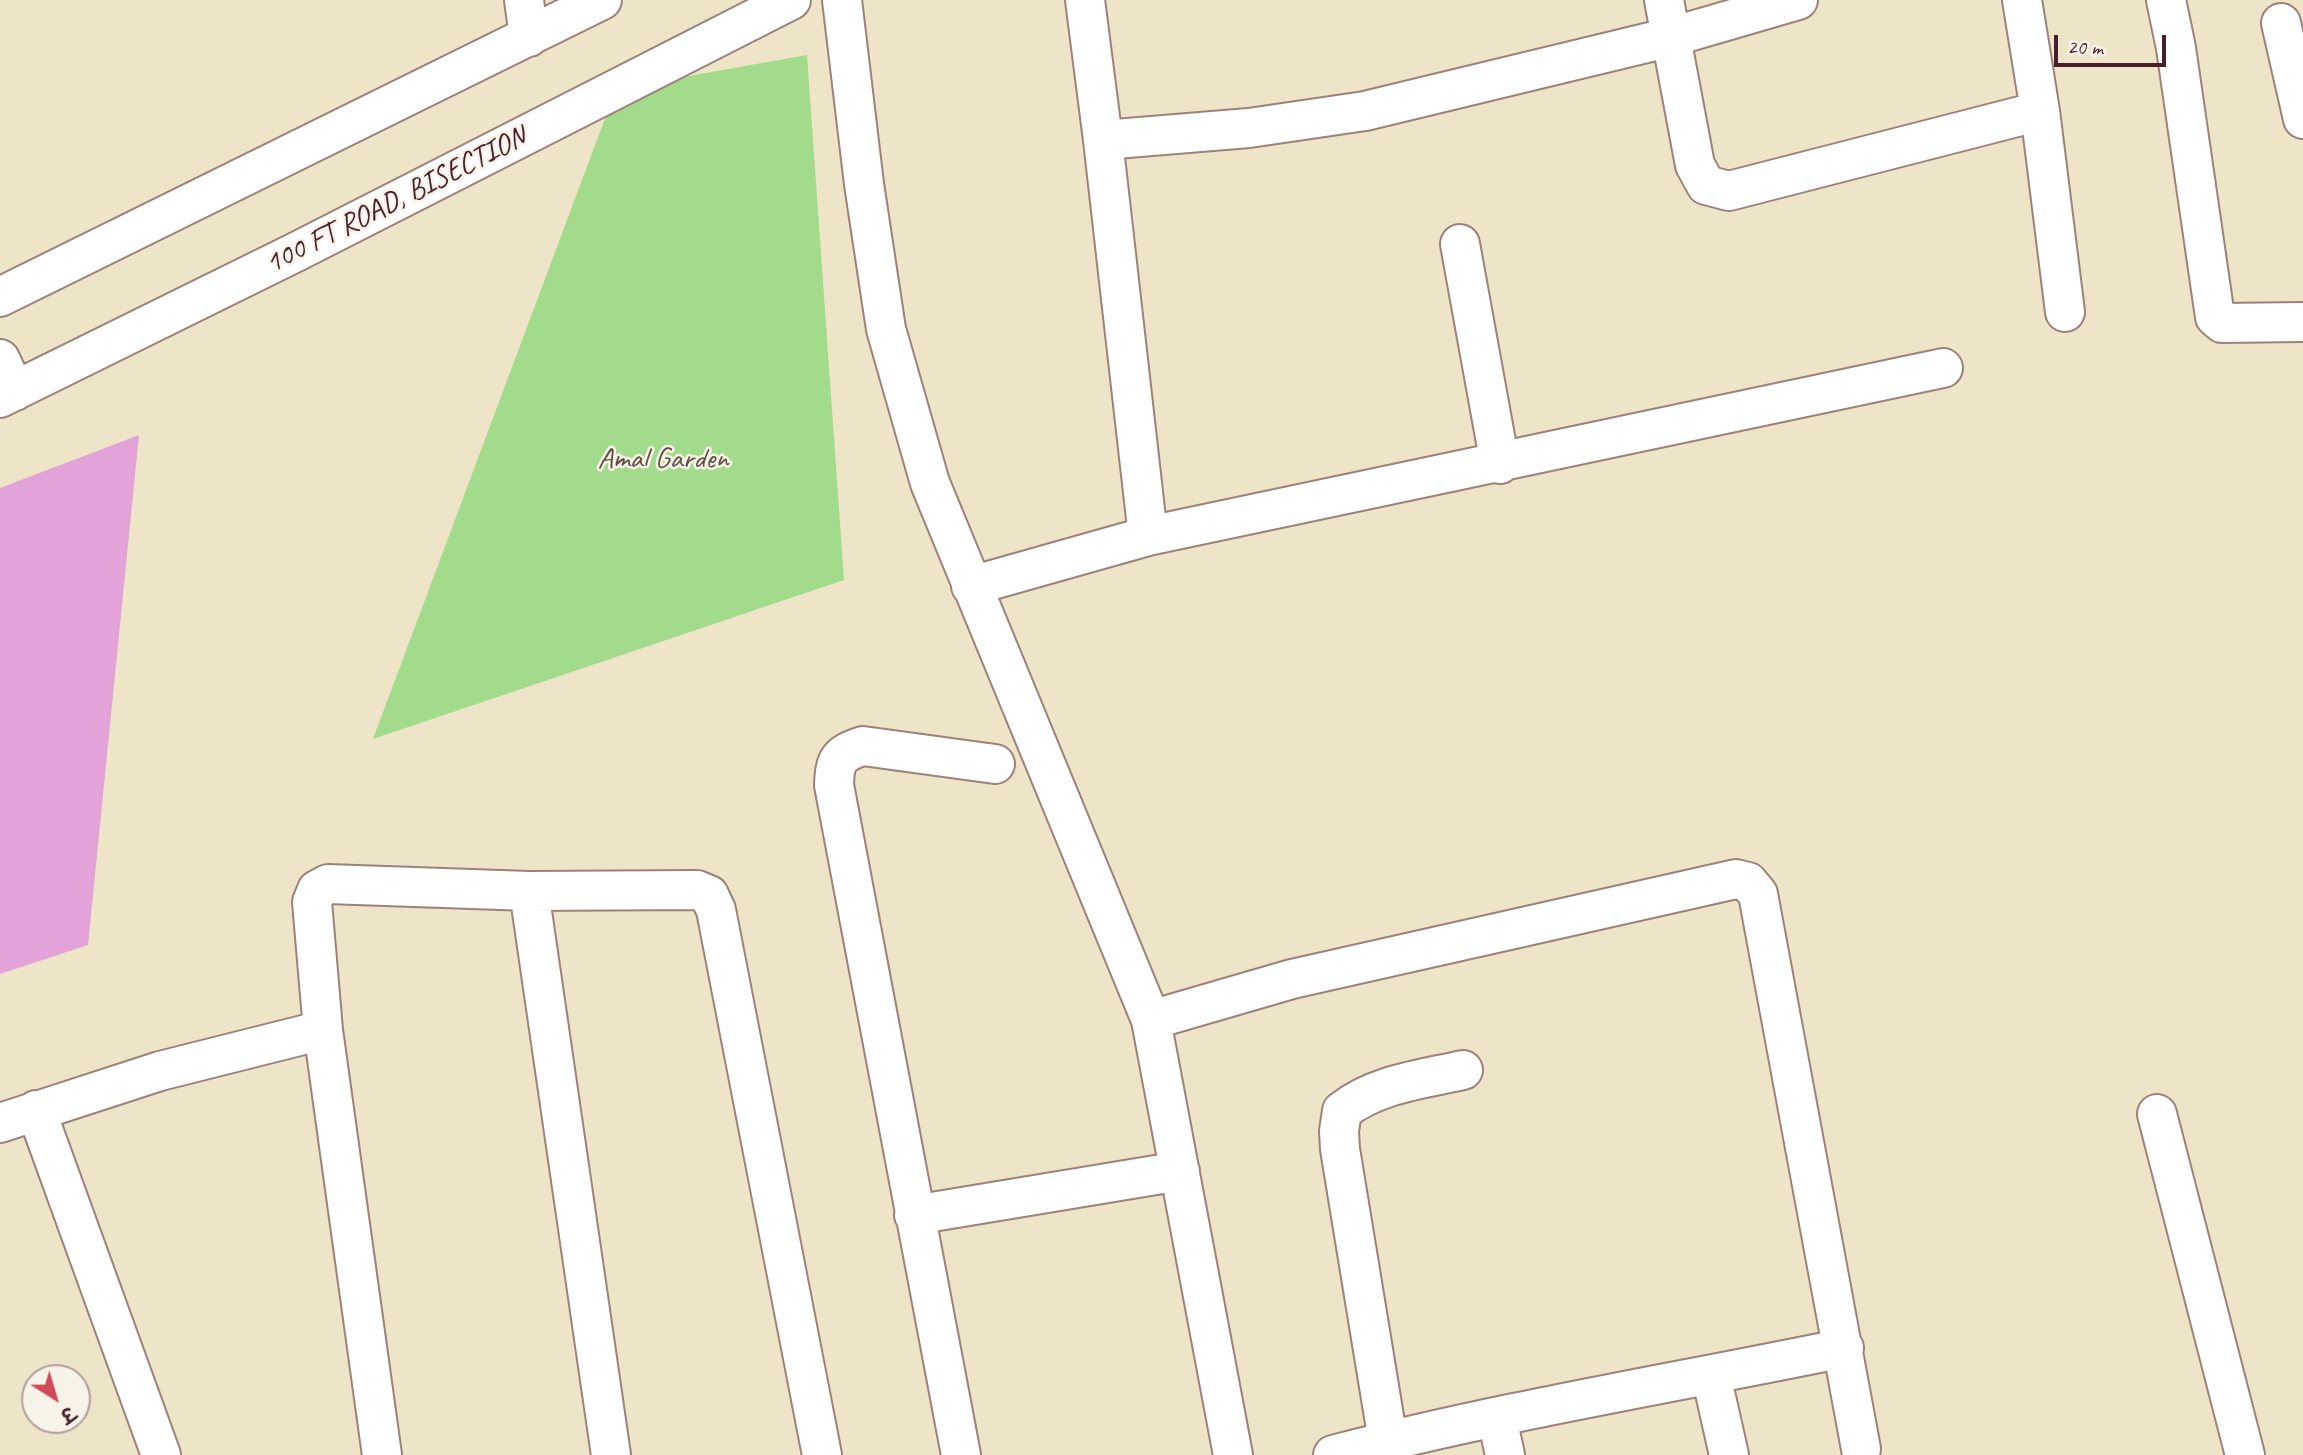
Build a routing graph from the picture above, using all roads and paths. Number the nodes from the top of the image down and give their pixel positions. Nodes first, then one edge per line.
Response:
1 (602, 0) edge
2 (791, 0) edge
3 (842, 0) edge
4 (1085, 0) edge
5 (1664, 0) edge
6 (1798, 0) edge
7 (2022, 0) edge
8 (2166, 0) edge
9 (526, 18) edge
10 (2281, 23) dead end
11 (1671, 37) junction
12 (2040, 111) junction
13 (2303, 119) edge
14 (1103, 140) junction
15 (1460, 244) dead end
16 (0, 297) edge
17 (2065, 312) dead end
18 (2303, 321) edge
19 (1942, 368) dead end
20 (5, 383) edge
21 (1500, 464) junction
22 (1148, 536) junction
23 (971, 586) junction
24 (995, 764) dead end
25 (529, 891) junction
26 (1151, 1020) junction
27 (323, 1030) junction
28 (1463, 1070) dead end
29 (36, 1110) junction
30 (2157, 1114) dead end
31 (0, 1123) edge
32 (1180, 1171) junction
33 (914, 1215) junction
34 (1844, 1348) junction
35 (1711, 1375) junction
36 (1497, 1418) junction
37 (1388, 1441) junction
38 (1861, 1449) dead end
39 (161, 1455) edge
40 (382, 1455) edge
41 (611, 1455) edge
42 (822, 1455) edge
43 (961, 1455) edge
44 (1233, 1455) edge
45 (1333, 1455) edge
46 (1505, 1455) edge
47 (1728, 1455) edge
48 (2245, 1455) edge

1 - 9 street
2 - 20 street, 100 FT ROAD, BISECTION
3 - 23 street
4 - 14 street
5 - 11 street
6 - 11 street
7 - 12 street
8 - 18 street
9 - 16 street
10 - 13 street
11 - 12 street
11 - 14 street
12 - 17 street
14 - 22 street
15 - 21 street
19 - 21 street
21 - 22 street
22 - 23 street
23 - 26 street
24 - 33 street
25 - 27 street
25 - 41 street
25 - 42 street
26 - 32 street
26 - 34 street
27 - 29 street
27 - 40 street
28 - 37 street
29 - 31 street
29 - 39 street
30 - 48 street
32 - 33 street
32 - 44 street
33 - 43 street
34 - 35 street
34 - 38 street
35 - 36 street
35 - 47 street
36 - 37 street
36 - 46 street
37 - 45 street

